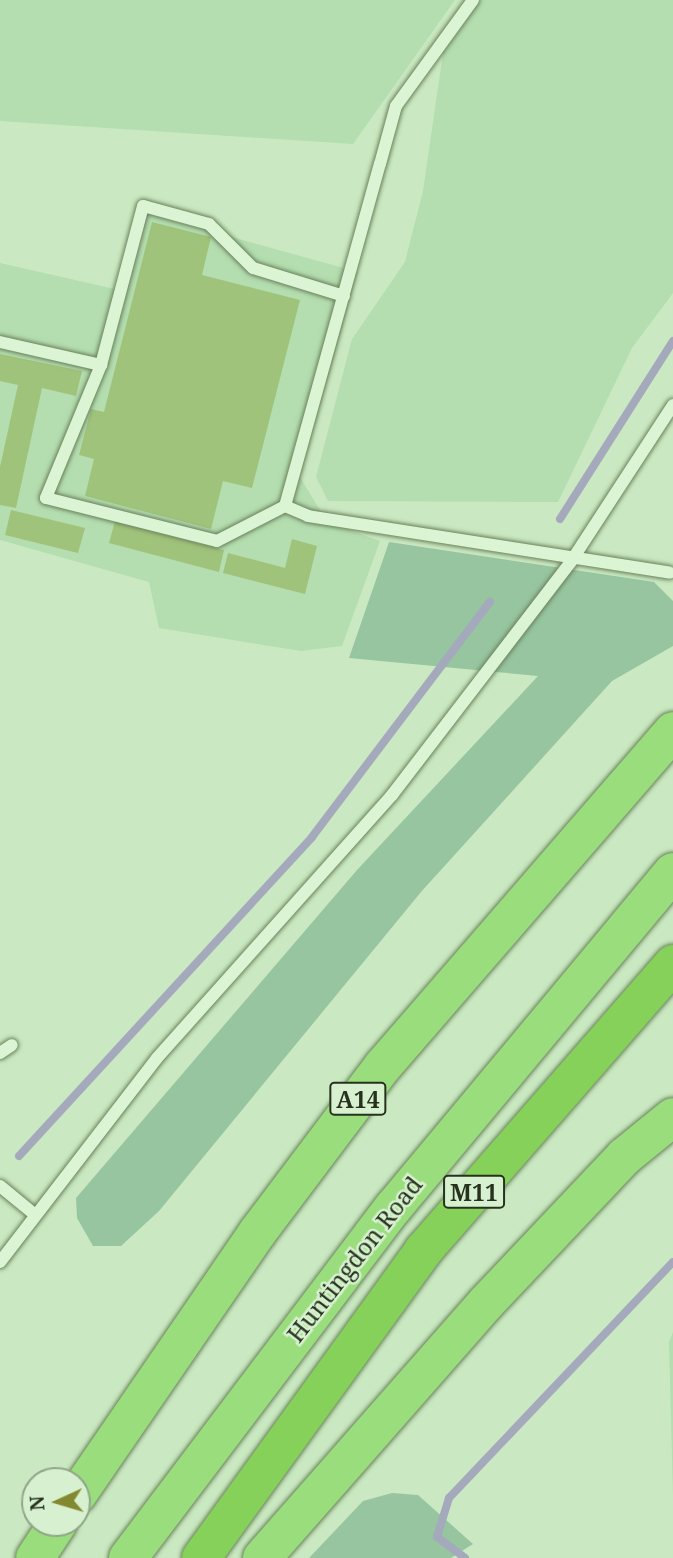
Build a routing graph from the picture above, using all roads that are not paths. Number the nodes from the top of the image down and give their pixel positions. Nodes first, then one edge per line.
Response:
1 (473, 0) edge
2 (344, 296) junction
3 (0, 342) edge
4 (101, 365) junction
5 (673, 405) edge
6 (285, 506) junction
7 (572, 560) junction
8 (670, 573) dead end
9 (673, 731) edge
10 (673, 872) edge
11 (673, 964) edge
12 (12, 1045) dead end
13 (0, 1054) edge
14 (673, 1117) edge
15 (0, 1185) edge
16 (34, 1214) junction
17 (0, 1262) edge
18 (91, 1475) edge
19 (49, 1537) edge
20 (35, 1558) edge
21 (128, 1558) edge
22 (201, 1558) edge
23 (262, 1558) edge

1 - 2 lane
2 - 4 lane
2 - 6 lane
3 - 4 lane
4 - 6 lane
5 - 7 lane
6 - 7 lane
7 - 8 lane
7 - 16 lane
9 - 18 highway, A14
10 - 21 highway, Huntingdon Road
11 - 22 highway, M11
12 - 13 lane
14 - 23 highway
15 - 16 lane
16 - 17 lane
19 - 20 highway

